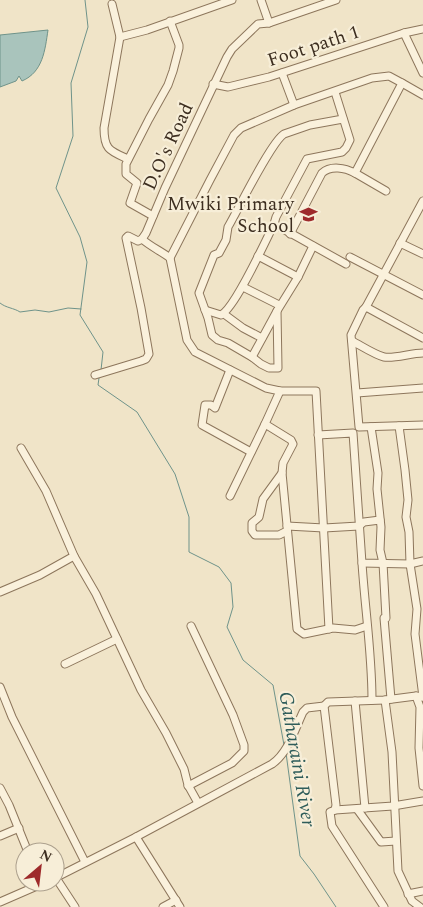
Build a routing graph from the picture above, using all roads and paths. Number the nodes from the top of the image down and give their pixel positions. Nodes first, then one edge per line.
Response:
1 (232, 0) edge
2 (261, 0) edge
3 (336, 0) edge
4 (112, 4) dead end
5 (170, 21) junction
6 (269, 22) junction
7 (423, 29) edge
8 (404, 33) junction
9 (120, 37) junction
10 (282, 73) junction
11 (423, 73) edge
12 (402, 83) junction
13 (213, 84) junction
14 (335, 92) junction
15 (423, 95) edge
16 (294, 105) junction
17 (342, 119) junction
18 (128, 159) junction
19 (355, 173) junction
20 (386, 191) dead end
21 (423, 201) edge
22 (153, 216) junction
23 (274, 224) junction
24 (290, 234) junction
25 (142, 239) junction
26 (400, 243) junction
27 (423, 244) edge
28 (312, 246) junction
29 (421, 253) edge
30 (258, 256) junction
31 (350, 257) dead end
32 (170, 258) junction
33 (346, 264) dead end
34 (383, 274) junction
35 (298, 277) junction
36 (243, 287) junction
37 (423, 295) edge
38 (366, 307) junction
39 (278, 308) junction
40 (205, 310) junction
41 (224, 314) junction
42 (262, 338) junction
43 (423, 338) edge
44 (352, 341) junction
45 (423, 353) edge
46 (252, 356) junction
47 (230, 370) junction
48 (95, 375) dead end
49 (423, 388) edge
50 (280, 391) junction
51 (357, 393) junction
52 (265, 424) junction
53 (423, 425) edge
54 (399, 426) junction
55 (371, 427) junction
56 (318, 434) junction
57 (21, 448) dead end
58 (251, 452) junction
59 (282, 472) junction
60 (230, 496) dead end
61 (380, 520) junction
62 (359, 526) junction
63 (324, 528) junction
64 (287, 529) junction
65 (74, 556) junction
66 (423, 561) edge
67 (362, 563) junction
68 (383, 563) junction
69 (410, 564) junction
70 (0, 592) edge
71 (191, 626) dead end
72 (367, 626) junction
73 (330, 629) junction
74 (117, 640) junction
75 (65, 664) dead end
76 (0, 688) edge
77 (421, 697) edge
78 (372, 700) junction
79 (388, 700) junction
80 (355, 701) junction
81 (324, 706) junction
82 (188, 786) junction
83 (423, 786) edge
84 (0, 788) edge
85 (423, 801) edge
86 (198, 803) junction
87 (393, 806) junction
88 (366, 808) junction
89 (335, 810) junction
90 (357, 810) junction
91 (19, 828) junction
92 (0, 836) edge
93 (136, 837) junction
94 (24, 842) edge
95 (396, 842) junction
96 (85, 862) junction
97 (65, 873) edge
98 (423, 890) edge
99 (22, 892) edge
100 (65, 892) edge
101 (408, 894) junction
102 (176, 900) junction
103 (0, 902) edge
104 (415, 906) edge
105 (75, 907) edge
106 (163, 907) edge
107 (180, 907) edge
108 (384, 907) edge

1 - 5 street
2 - 6 street
3 - 6 street, D.O's Road
4 - 9 street
5 - 9 street
5 - 18 street
6 - 13 street, D.O's Road
7 - 8 street, Foot path 1
8 - 10 street, Foot path 1
8 - 11 street
9 - 18 street
10 - 13 street, Foot path 1
10 - 16 street
12 - 14 street
12 - 15 street
12 - 19 street
13 - 22 street, D.O's Road
14 - 16 street
14 - 17 street
16 - 32 street
17 - 23 street
17 - 40 street
18 - 22 street
19 - 20 street
19 - 24 street
21 - 26 street
22 - 25 street, D.O's Road
23 - 24 street
23 - 30 street
24 - 28 street
25 - 32 street
25 - 48 street
26 - 29 street
26 - 34 street
27 - 29 street
28 - 33 street
28 - 35 street
30 - 35 street
30 - 36 street
31 - 34 street
32 - 47 street
34 - 37 street
34 - 38 street
35 - 39 street
36 - 39 street
36 - 41 street
38 - 43 street
38 - 44 street
39 - 42 street
39 - 46 street
40 - 41 street
40 - 46 street
41 - 42 street
42 - 46 street
44 - 45 street
44 - 51 street
47 - 50 street
47 - 58 street
49 - 51 street
50 - 52 street
50 - 56 street
51 - 55 street
52 - 58 street
52 - 59 street
53 - 54 street
54 - 55 street
54 - 69 street
55 - 61 street
56 - 62 street
56 - 63 street
57 - 65 street
58 - 60 street
59 - 64 street
59 - 64 street
61 - 62 street
61 - 68 street
62 - 63 street
62 - 67 street
63 - 64 street
63 - 73 street
64 - 73 street
65 - 70 street
65 - 74 street
66 - 69 street
67 - 68 street
67 - 72 street
68 - 69 street
68 - 79 street
69 - 77 street
71 - 82 street
72 - 73 street
72 - 78 street
74 - 75 street
74 - 82 street
76 - 96 street
77 - 79 street
77 - 83 street
78 - 79 street
78 - 80 street
79 - 87 street
80 - 81 street
80 - 88 street
81 - 86 street
81 - 89 street
82 - 86 street
84 - 91 street
85 - 87 street
86 - 93 street
87 - 88 street
87 - 95 street
88 - 90 street
89 - 90 street
89 - 108 street
90 - 95 street
91 - 92 street
91 - 94 street
93 - 96 street
93 - 102 street
95 - 101 street
96 - 97 street
98 - 101 street
99 - 103 street
100 - 105 street
101 - 104 street
102 - 106 street
102 - 107 street

